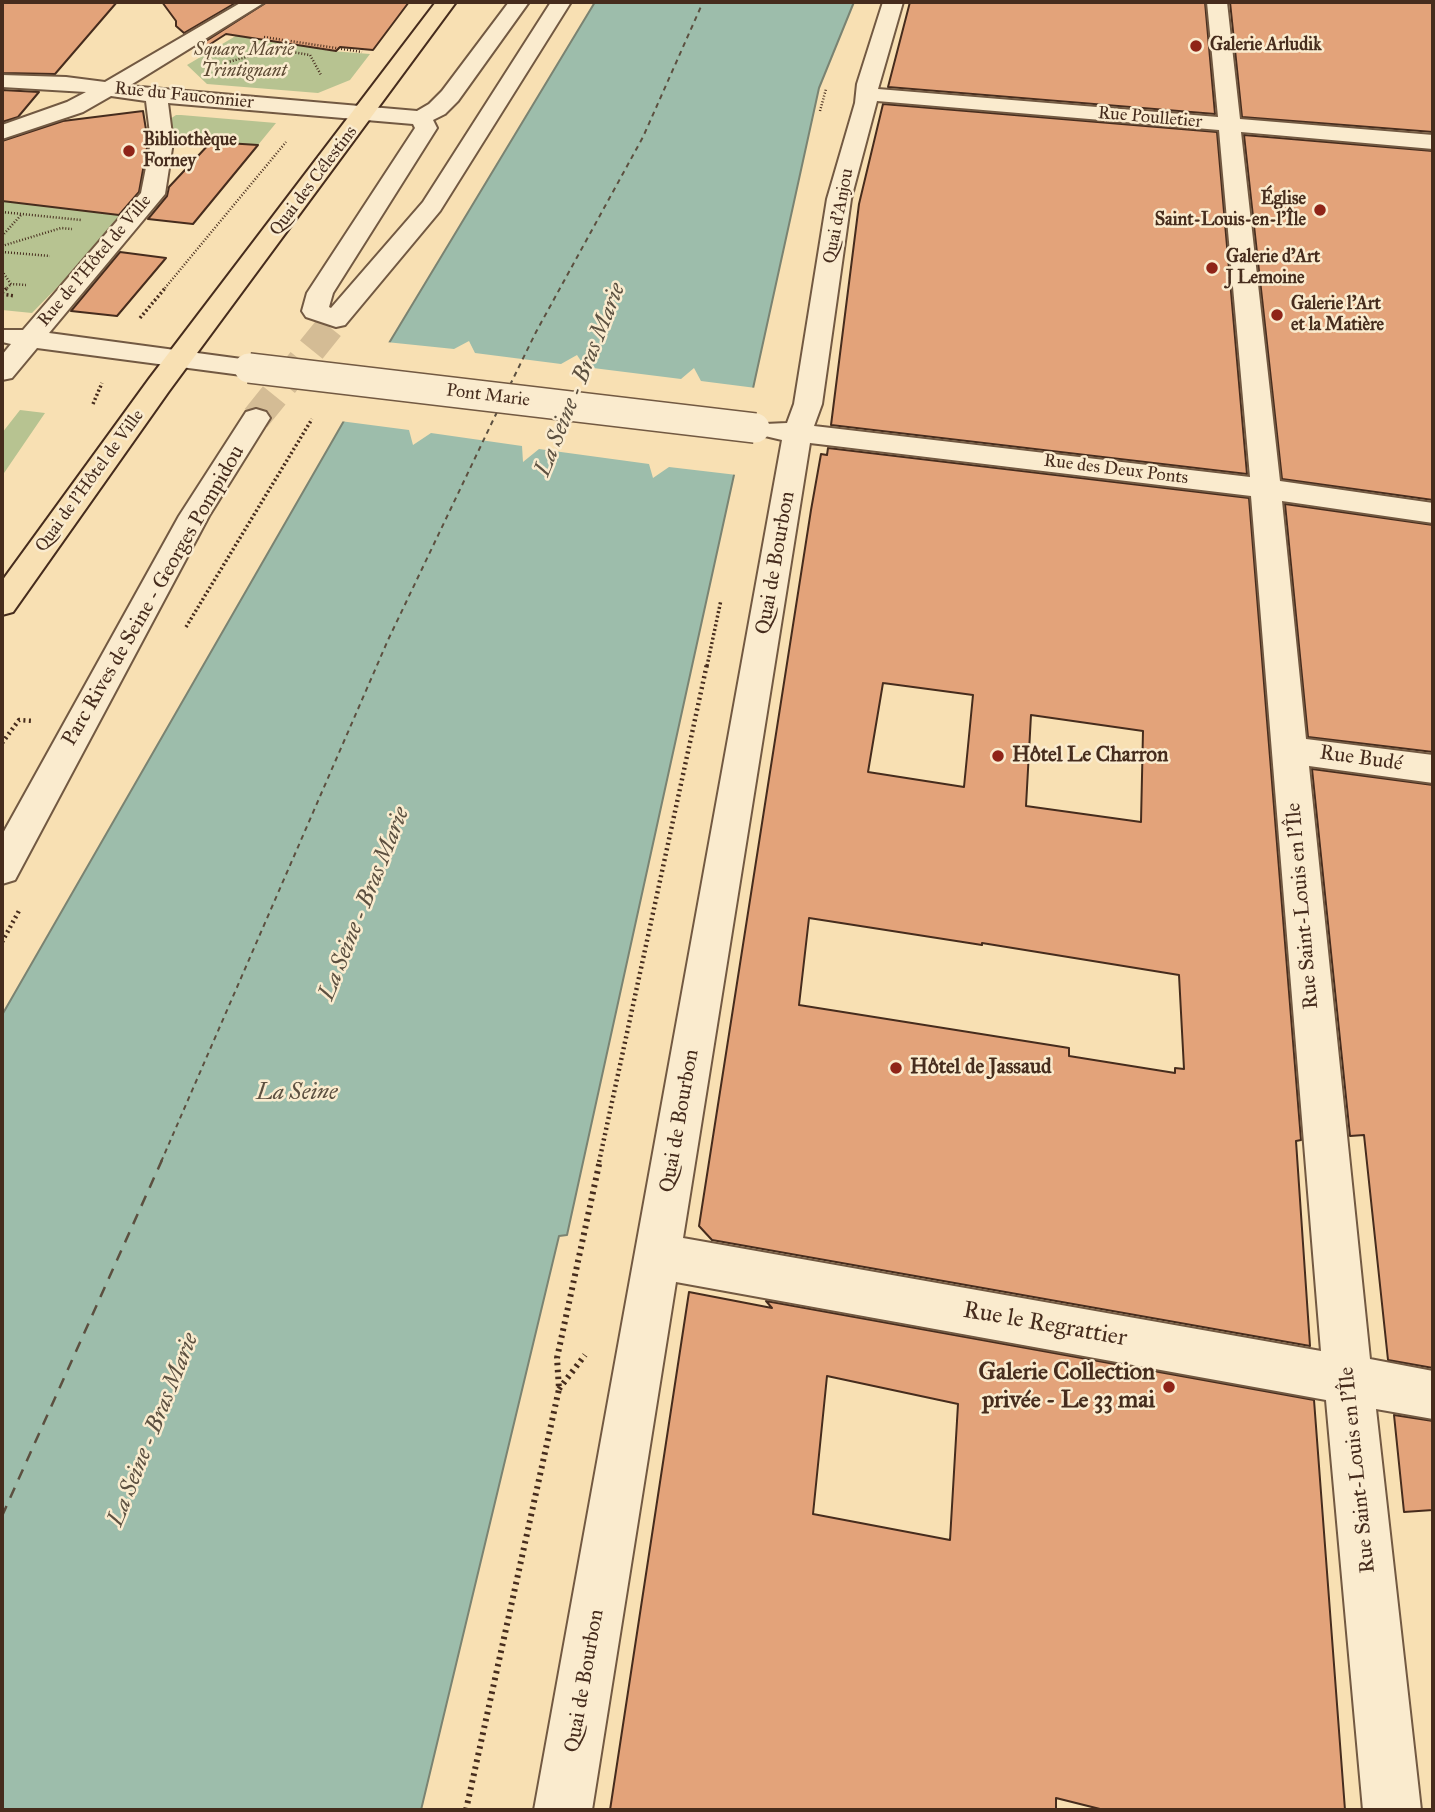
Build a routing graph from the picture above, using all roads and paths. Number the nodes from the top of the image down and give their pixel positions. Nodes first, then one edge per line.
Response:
1 (255, 2) edge
2 (446, 2) edge
3 (519, 2) edge
4 (561, 2) edge
5 (893, 2) edge
6 (1217, 2) edge
7 (271, 39) dead end
8 (240, 43) dead end
9 (303, 44) junction
10 (294, 52) junction
11 (363, 52) dead end
12 (2, 81) edge
13 (324, 83) dead end
14 (108, 89) junction
15 (867, 94) junction
16 (156, 96) junction
17 (366, 112) junction
18 (421, 118) junction
19 (1228, 125) junction
20 (2, 132) edge
21 (1433, 142) edge
22 (2, 212) edge
23 (22, 214) junction
24 (69, 219) junction
25 (87, 221) dead end
26 (2, 236) edge
27 (2, 246) edge
28 (2, 252) edge
29 (56, 257) dead end
30 (2, 271) edge
31 (2, 293) edge
32 (2, 336) edge
33 (29, 339) junction
34 (180, 358) junction
35 (2, 372) edge
36 (314, 416) dead end
37 (256, 418) tunnel mouth
38 (776, 431) junction
39 (1264, 489) junction
40 (1433, 513) edge
41 (722, 598) dead end
42 (2, 604) edge
43 (185, 627) dead end
44 (15, 726) dead end
45 (2, 743) edge
46 (1289, 750) junction
47 (1433, 769) edge
48 (53, 774) junction
49 (2, 835) edge
50 (2, 869) edge
51 (22, 907) dead end
52 (2, 942) edge
53 (657, 1256) junction
54 (584, 1360) dead end
55 (1349, 1378) junction
56 (559, 1389) junction
57 (1433, 1395) edge
58 (466, 1810) edge
59 (563, 1810) edge
60 (1392, 1810) edge

1 - 14 street
2 - 17 main road, Quai des Célestins
3 - 18 street
4 - 18 street
5 - 15 street, Quai d'Anjou
6 - 19 street, Rue Saint-Louis en l'Île
7 - 9 path
8 - 10 path
9 - 10 path
9 - 11 path
10 - 13 path
12 - 14 street, Rue du Fauconnier
14 - 16 street, Rue du Fauconnier
14 - 20 street
15 - 19 street, Rue Poulletier
15 - 38 street, Quai d'Anjou
16 - 17 street, Rue du Fauconnier
16 - 33 street, Rue de l'Hôtel de Ville
17 - 18 street
17 - 34 main road, Quai des Célestins
19 - 21 street, Rue Poulletier
19 - 39 street, Rue Saint-Louis en l'Île
22 - 23 path
23 - 24 path
23 - 26 path
24 - 25 path
24 - 27 path
28 - 29 path
30 - 31 path
32 - 33 street, Pont Marie
33 - 34 street, Pont Marie
33 - 35 street, Rue de l'Hôtel de Ville
34 - 38 street, Pont Marie, bridge
34 - 42 main road, Quai de l'Hôtel de Ville
36 - 43 path
37 - 48 street, Parc Rives de Seine - Georges Pompidou
38 - 39 street, Rue des Deux Ponts
38 - 53 street, Quai de Bourbon
39 - 40 street, Rue des Deux Ponts
39 - 46 street, Rue Saint-Louis en l'Île
41 - 56 path
44 - 45 path
46 - 47 street, Rue Budé
46 - 55 street, Rue Saint-Louis en l'Île
48 - 49 street, Parc Rives de Seine - Georges Pompidou
48 - 50 street, Parc Rives de Seine - Georges Pompidou
51 - 52 path
53 - 55 street, Rue le Regrattier
53 - 59 street, Quai de Bourbon
54 - 56 path
55 - 57 street, Rue le Regrattier
55 - 60 street, Rue Saint-Louis en l'Île
56 - 58 path

